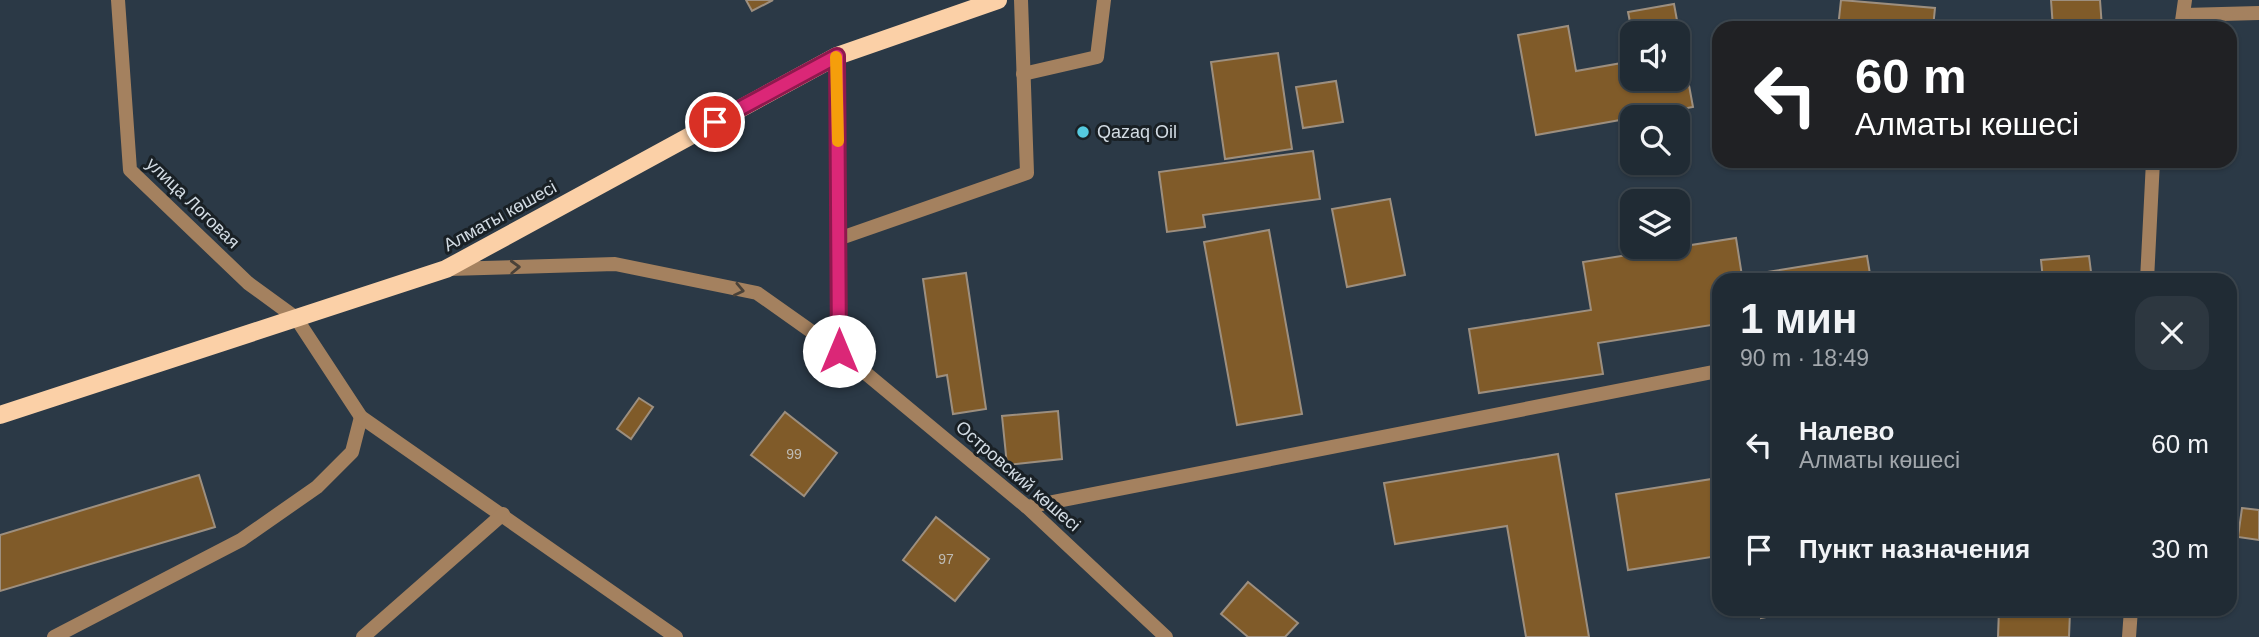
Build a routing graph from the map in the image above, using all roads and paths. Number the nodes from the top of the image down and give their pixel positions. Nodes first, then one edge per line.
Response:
1 (118, 0) edge
2 (998, 0) edge
3 (1021, 0) edge
4 (1104, 0) edge
5 (2185, 0) edge
6 (2259, 13) edge
7 (2183, 21) edge
8 (2191, 21) edge
9 (837, 56) junction
10 (1023, 74) junction
11 (2153, 168) edge
12 (838, 239) junction
13 (446, 269) junction
14 (2147, 273) edge
15 (296, 318) junction
16 (839, 351) junction
17 (1712, 372) edge
18 (0, 415) edge
19 (361, 416) junction
20 (1027, 507) junction
21 (503, 514) junction
22 (2130, 616) edge
23 (54, 637) edge
24 (363, 637) edge
25 (676, 637) edge
26 (1166, 637) edge
27 (2129, 637) edge

1 - 15 street, улица Логовая
2 - 9 main road, Алматы көшесі
3 - 10 street
4 - 10 street
5 - 7 street
6 - 8 street
9 - 12 street
9 - 13 main road, Алматы көшесі
10 - 12 street
11 - 14 street
12 - 16 street
13 - 15 main road, Алматы көшесі
13 -> 16 street, Островский көшесі
15 - 18 main road, Алматы көшесі
15 - 19 street
16 - 20 street, Островский көшесі
17 - 20 street
19 - 21 street
19 - 23 street
20 - 26 street, Островский көшесі
21 - 24 street
21 - 25 street
22 - 27 street

